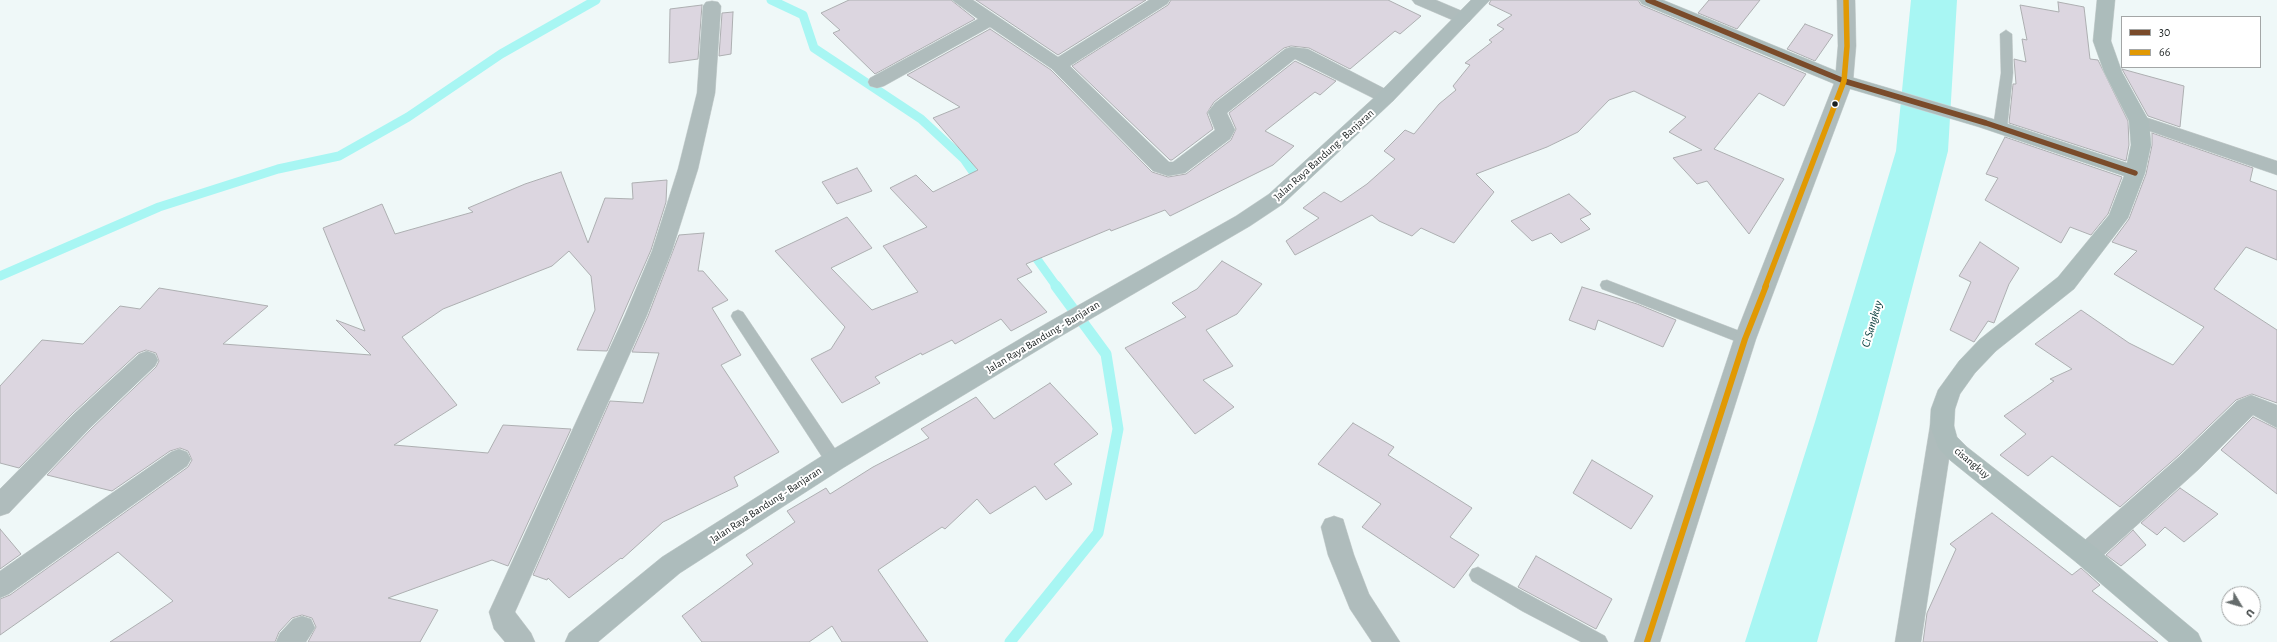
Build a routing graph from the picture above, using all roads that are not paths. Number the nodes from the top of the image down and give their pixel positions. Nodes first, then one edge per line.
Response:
1 (961, 0) edge
2 (1161, 0) edge
3 (1421, 0) edge
4 (1481, 0) edge
5 (1648, 0) edge
6 (1846, 0) edge
7 (2106, 0) edge
8 (712, 6) dead end
9 (1463, 18) junction
10 (990, 20) junction
11 (2006, 34) dead end
12 (1058, 65) junction
13 (1844, 81) junction
14 (877, 82) dead end
15 (1386, 97) junction
16 (2138, 121) junction
17 (1993, 126) junction
18 (2277, 168) edge
19 (2135, 172) junction
20 (1607, 285) dead end
21 (738, 316) dead end
22 (1746, 339) junction
23 (147, 360) dead end
24 (2277, 418) edge
25 (1942, 426) junction
26 (179, 459) dead end
27 (834, 461) junction
28 (0, 505) edge
29 (1334, 527) dead end
30 (2086, 555) junction
31 (1478, 575) dead end
32 (0, 586) edge
33 (522, 642) edge
34 (578, 642) edge
35 (1387, 642) edge
36 (1599, 642) edge
37 (1647, 642) edge
38 (1908, 642) edge
39 (2189, 642) edge

1 - 10 street
2 - 12 street
3 - 9 street
4 - 9 main road, Jalan Raya Bandung - Banjaran
5 - 13 street
6 - 13 street
7 - 16 street, cisangkuy
8 - 33 street
9 - 15 main road, Jalan Raya Bandung - Banjaran
10 - 12 street
10 - 14 street
11 - 17 lane
12 - 15 street
13 - 17 street
13 - 22 street
15 - 27 main road, Jalan Raya Bandung - Banjaran
16 - 18 street
16 - 19 street, cisangkuy
17 - 19 street
19 - 25 street, cisangkuy
20 - 22 lane
21 - 27 lane
22 - 37 street
23 - 28 street
24 - 30 street
25 - 30 street, cisangkuy
25 - 38 street
26 - 32 street
27 - 34 main road, Jalan Raya Bandung - Banjaran
29 - 35 street
30 - 39 street, cisangkuy
31 - 36 lane

